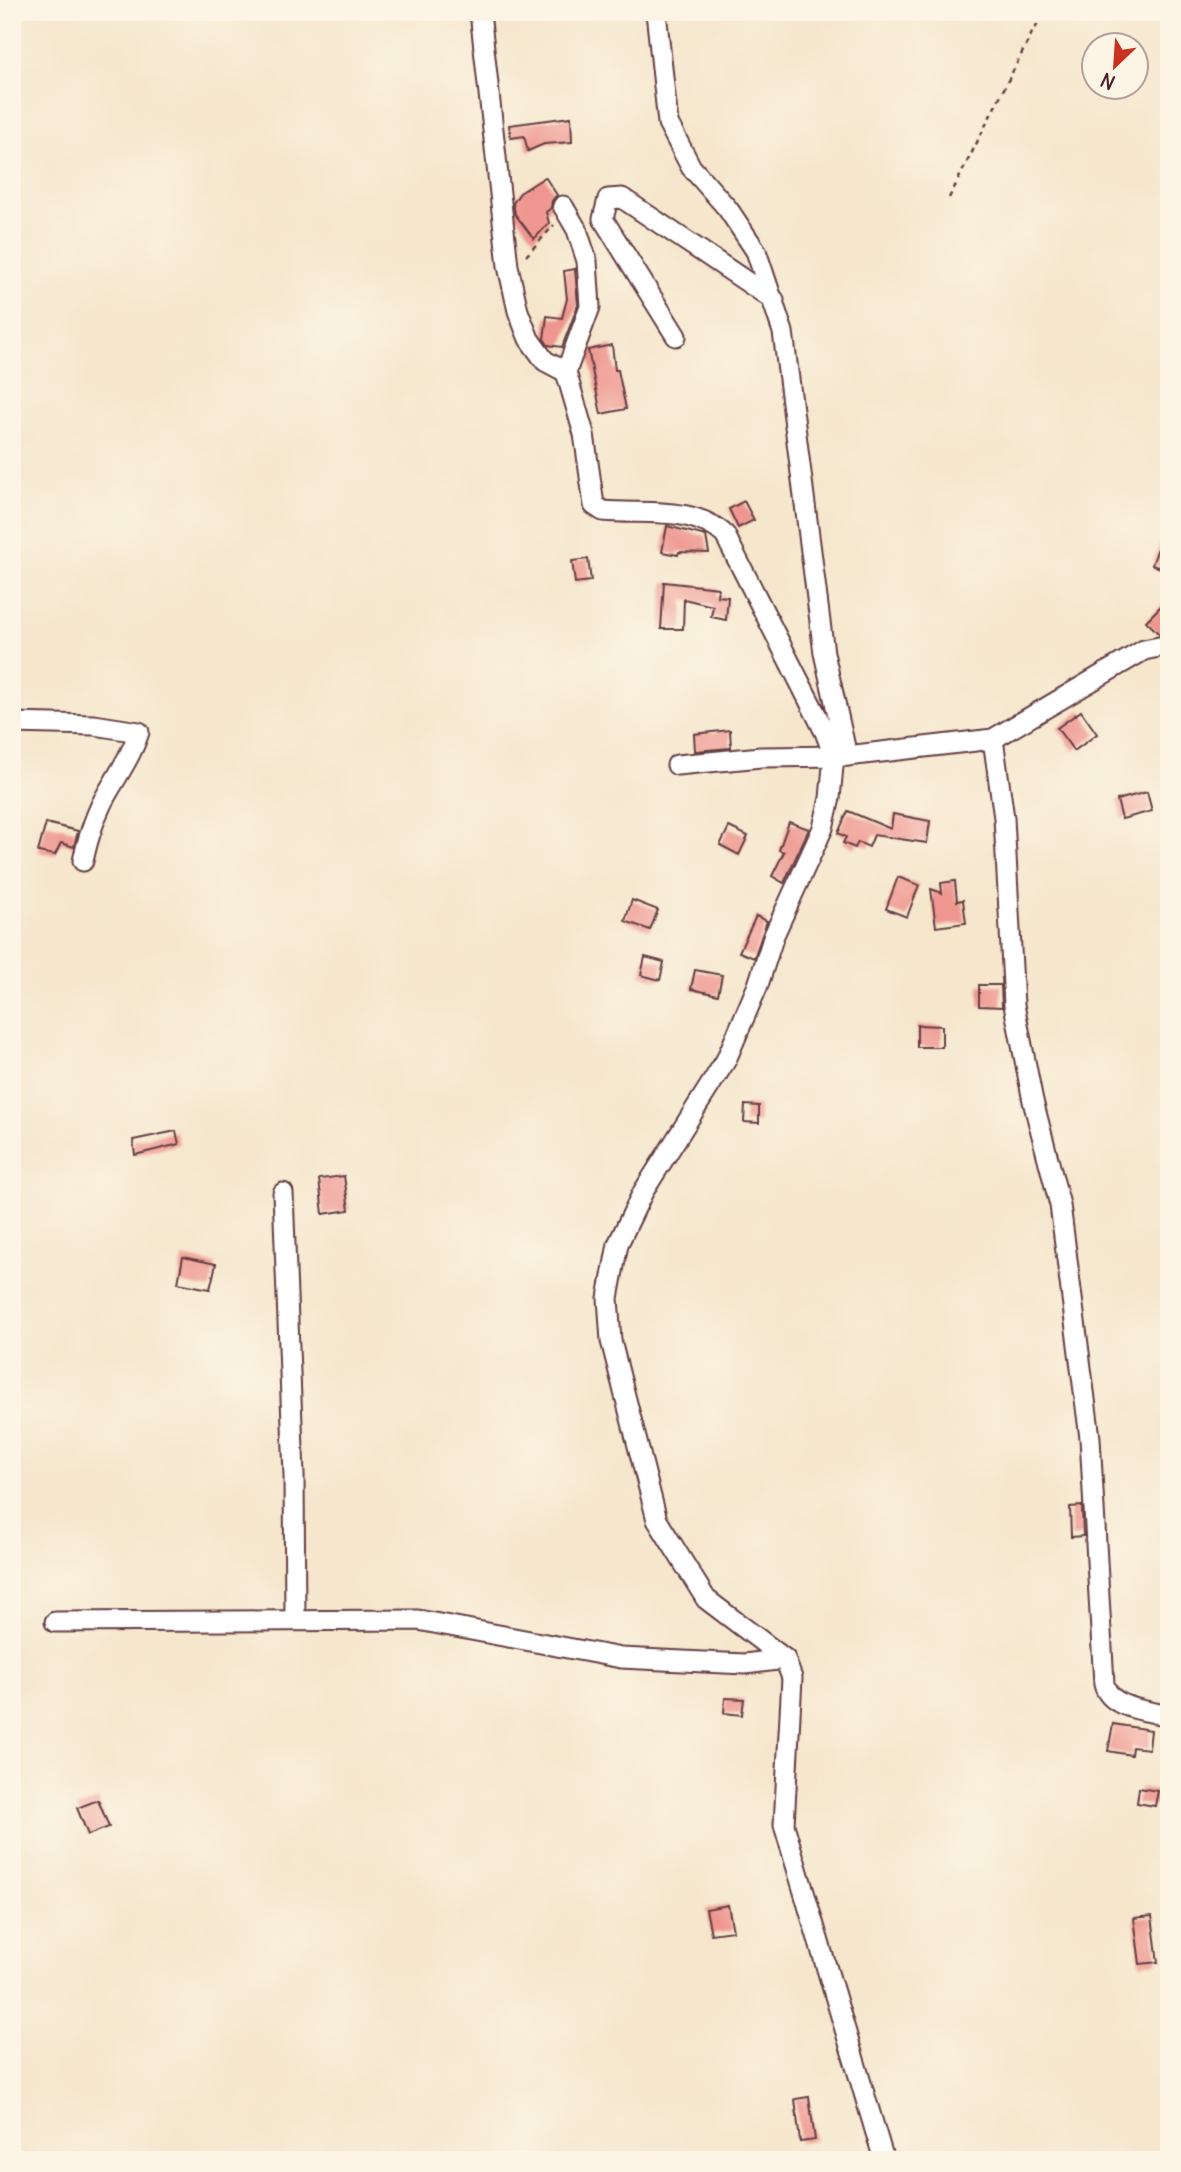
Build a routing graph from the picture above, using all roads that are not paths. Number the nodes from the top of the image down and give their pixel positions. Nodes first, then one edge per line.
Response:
1 (480, 12) edge
2 (656, 12) edge
3 (566, 210) road end
4 (775, 301) junction
5 (676, 336) dead end
6 (566, 372) junction
7 (1169, 645) edge
8 (12, 723) edge
9 (993, 739) junction
10 (840, 757) junction
11 (677, 765) dead end
12 (83, 861) dead end
13 (283, 1193) dead end
14 (295, 1619) junction
15 (55, 1622) dead end
16 (785, 1659) junction
17 (1169, 1716) edge
18 (884, 2160) edge

1 - 6 street
2 - 4 street
3 - 6 street
4 - 5 street
4 - 10 street
6 - 10 street
7 - 9 street
8 - 12 street
9 - 10 street
9 - 17 street
10 - 11 street
10 - 16 street
13 - 14 street
14 - 15 street
14 - 16 street
16 - 18 street

